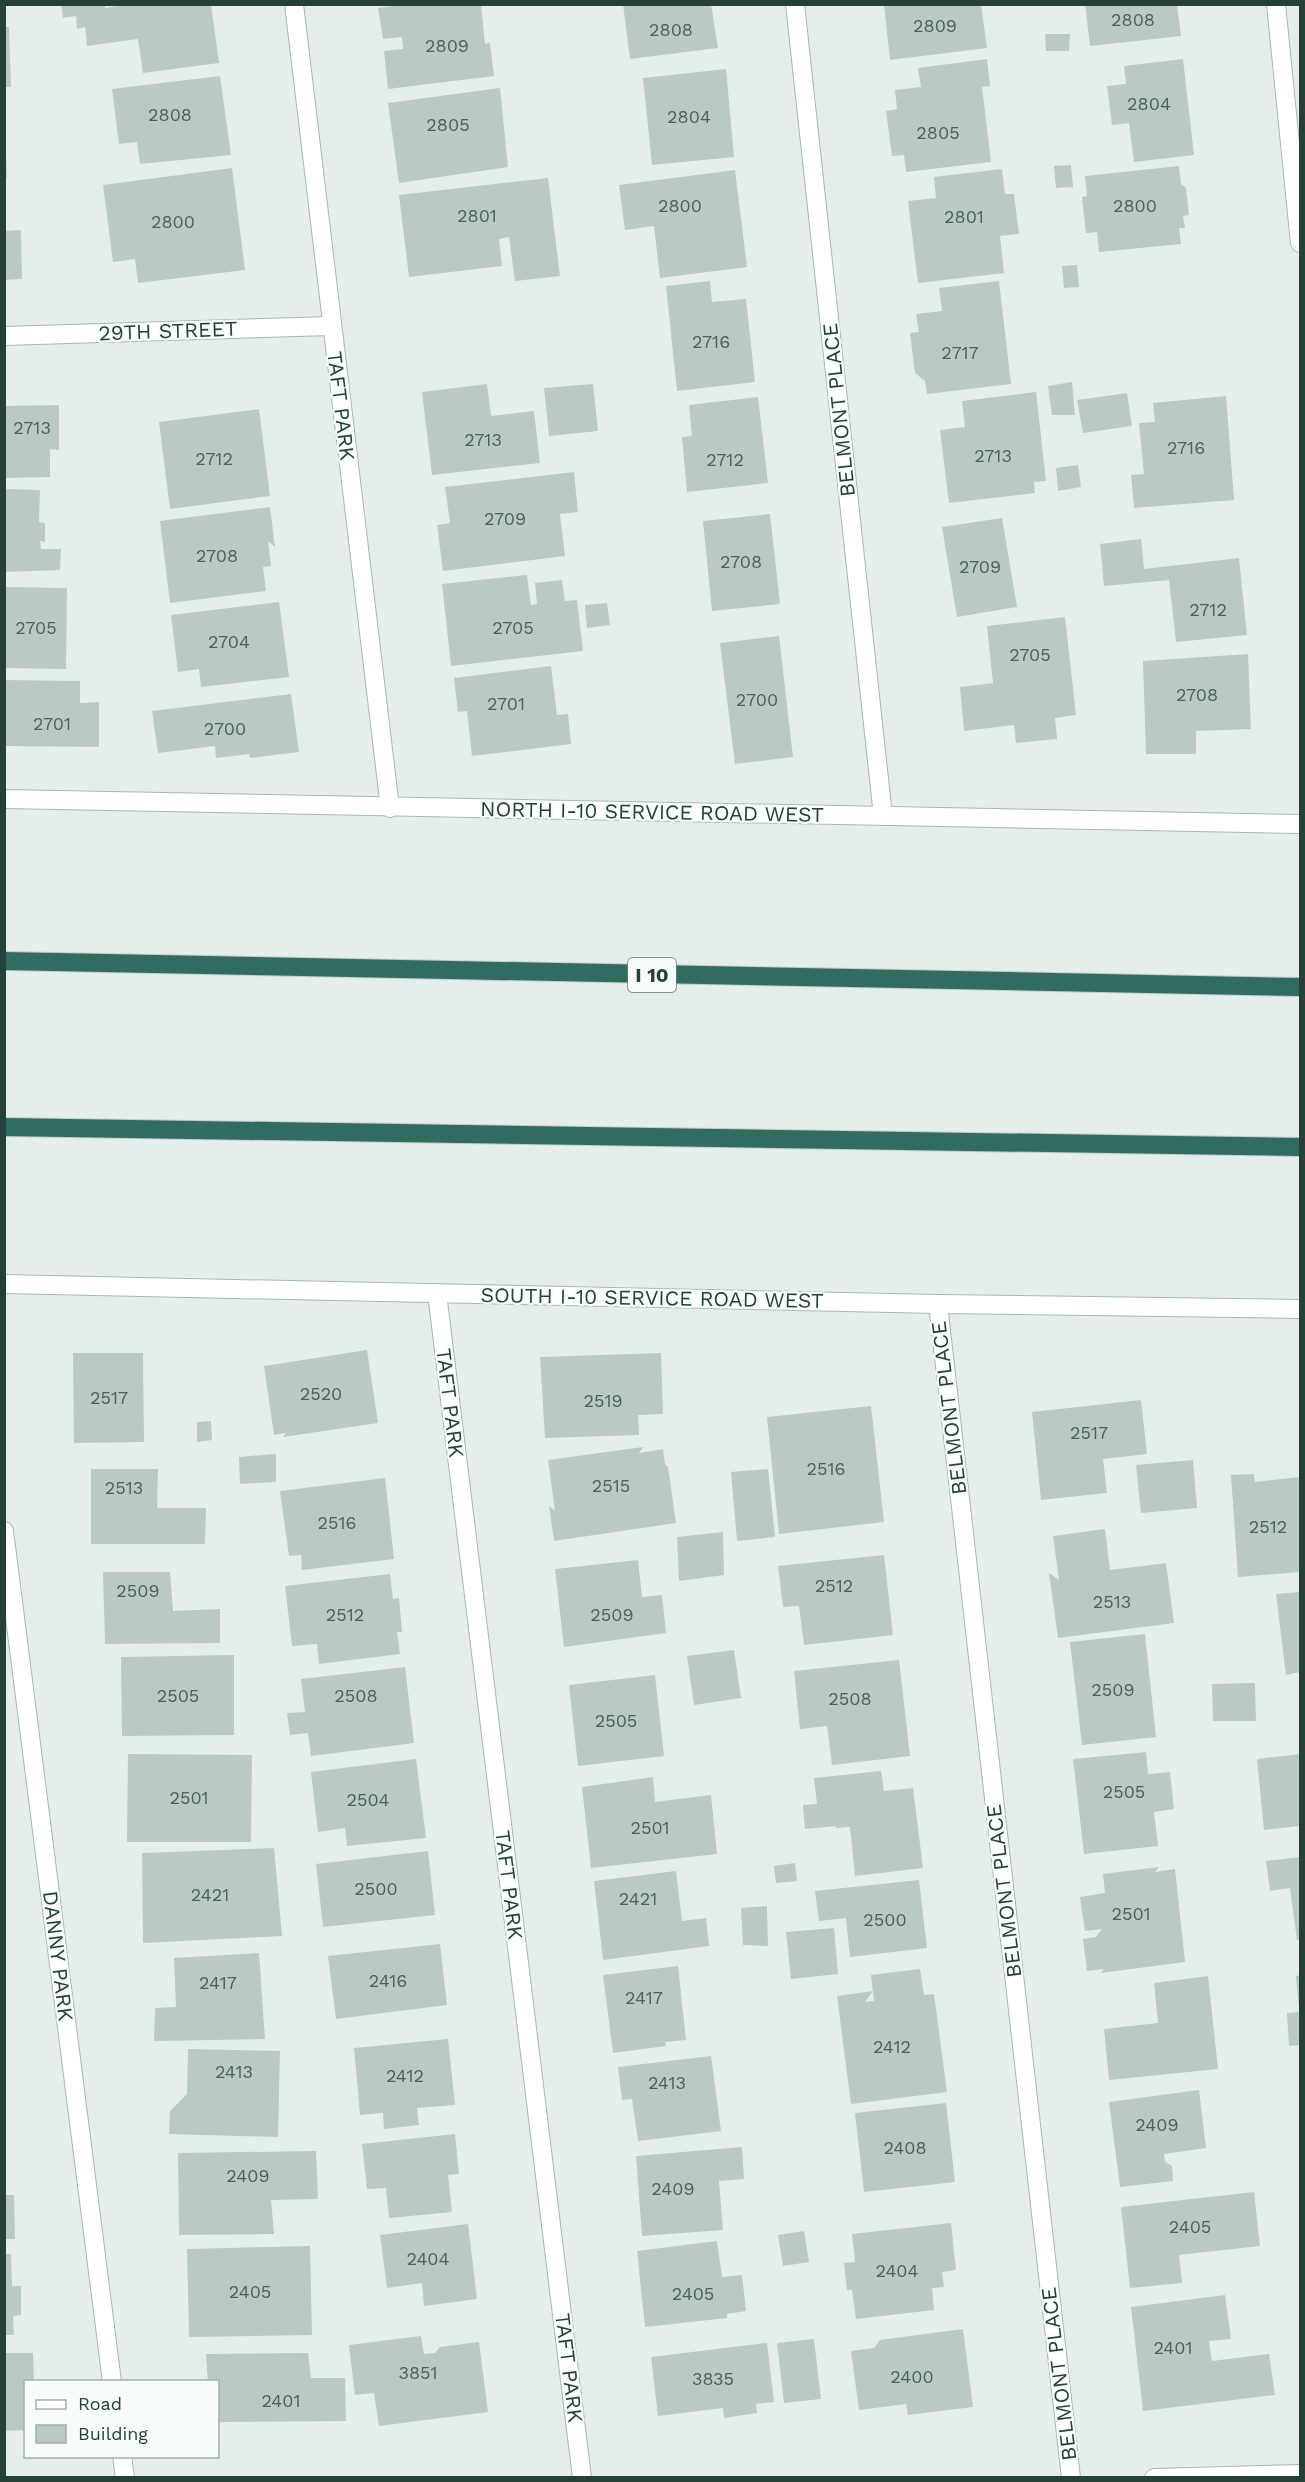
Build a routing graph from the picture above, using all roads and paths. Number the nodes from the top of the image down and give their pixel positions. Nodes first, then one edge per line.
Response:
1 (294, 4) edge
2 (795, 4) edge
3 (1276, 4) edge
4 (1300, 243) edge
5 (331, 327) junction
6 (4, 336) edge
7 (4, 799) edge
8 (390, 808) junction
9 (884, 816) junction
10 (1300, 824) edge
11 (4, 961) edge
12 (1300, 987) edge
13 (4, 1126) edge
14 (1300, 1147) edge
15 (4, 1284) edge
16 (436, 1293) junction
17 (938, 1304) junction
18 (1300, 1309) edge
19 (4, 1531) edge
20 (112, 2380) edge
21 (122, 2458) edge
22 (1300, 2474) edge
23 (125, 2478) edge
24 (582, 2478) edge
25 (1071, 2478) edge
26 (1154, 2478) edge

1 - 5 street, TAFT PARK
2 - 9 street, BELMONT PLACE
3 - 4 street
5 - 6 street, 29TH STREET
5 - 8 street, TAFT PARK
7 - 8 street, NORTH I-10 SERVICE ROAD WEST
8 - 9 street, NORTH I-10 SERVICE ROAD WEST
9 - 10 street, NORTH I-10 SERVICE ROAD WEST
11 - 12 highway, I 10
13 - 14 highway
15 - 16 street, SOUTH I-10 SERVICE ROAD WEST
16 - 17 street, SOUTH I-10 SERVICE ROAD WEST
16 - 24 street, TAFT PARK
17 - 18 street, SOUTH I-10 SERVICE ROAD WEST
17 - 25 street, BELMONT PLACE
19 - 20 street, DANNY PARK
21 - 23 street
22 - 26 street

